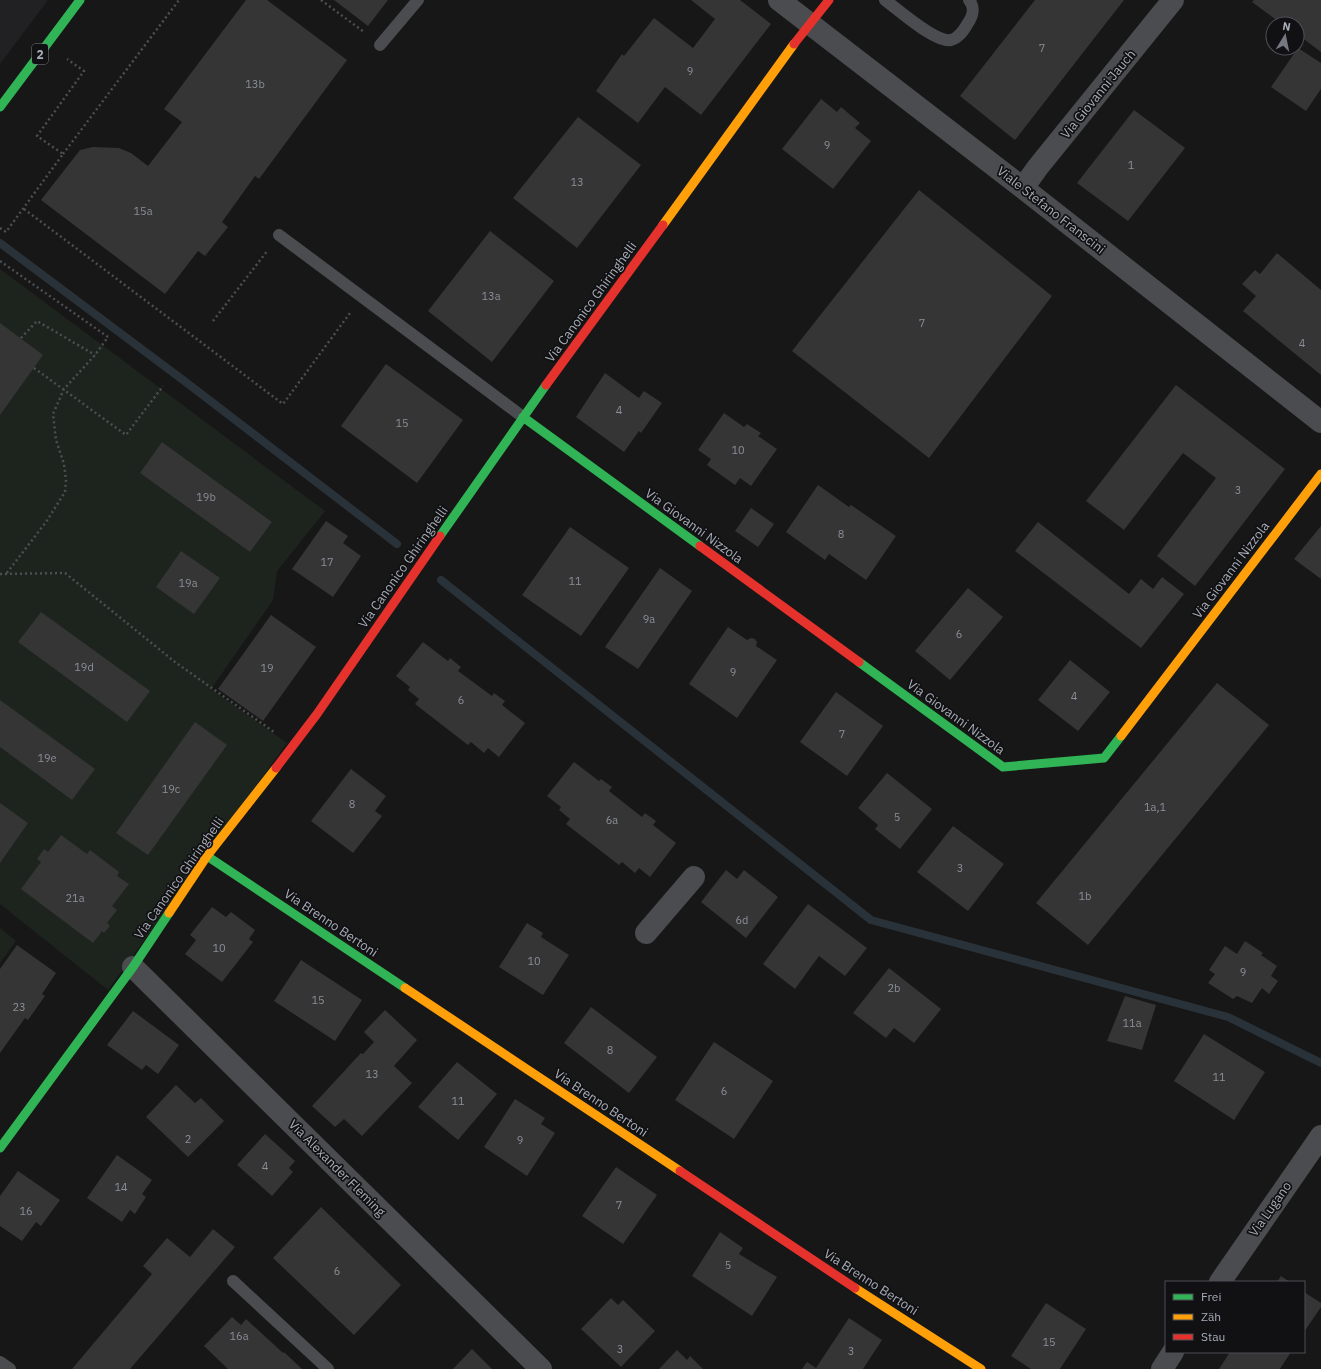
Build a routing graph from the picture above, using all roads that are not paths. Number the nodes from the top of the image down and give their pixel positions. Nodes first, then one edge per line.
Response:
1 (80, 0) edge
2 (418, 0) edge
3 (779, 0) edge
4 (829, 0) edge
5 (885, 0) edge
6 (969, 0) edge
7 (1174, 0) edge
8 (809, 24) junction
9 (380, 45) road end
10 (0, 107) edge
11 (1023, 188) junction
12 (279, 235) road end
13 (523, 417) junction
14 (1321, 422) edge
15 (1321, 474) edge
16 (207, 856) junction
17 (694, 876) dead end
18 (646, 933) dead end
19 (133, 967) junction
20 (1321, 1136) edge
21 (0, 1148) edge
22 (233, 1281) dead end
23 (1221, 1281) edge
24 (1172, 1353) edge
25 (0, 1362) edge
26 (10, 1369) edge
27 (328, 1369) edge
28 (541, 1369) edge
29 (981, 1369) edge
30 (1162, 1369) edge

1 - 10 street, 2
2 - 9 lane
3 - 8 street, Viale Stefano Franscini
4 - 8 street, Via Canonico Ghiringhelli
5 - 6 lane
7 - 11 street, Via Giovanni Jauch
8 - 11 street, Viale Stefano Franscini
8 - 13 street, Via Canonico Ghiringhelli
11 - 14 street, Viale Stefano Franscini
12 - 13 lane
13 - 15 street, Via Giovanni Nizzola
13 - 16 street, Via Canonico Ghiringhelli
16 - 19 street, Via Canonico Ghiringhelli
16 - 29 street, Via Brenno Bertoni
17 - 18 street
19 - 21 street, Via Canonico Ghiringhelli
19 - 28 street, Via Alexander Fleming
20 - 23 street, Via Lugano
22 - 27 lane
24 - 30 street
25 - 26 lane

